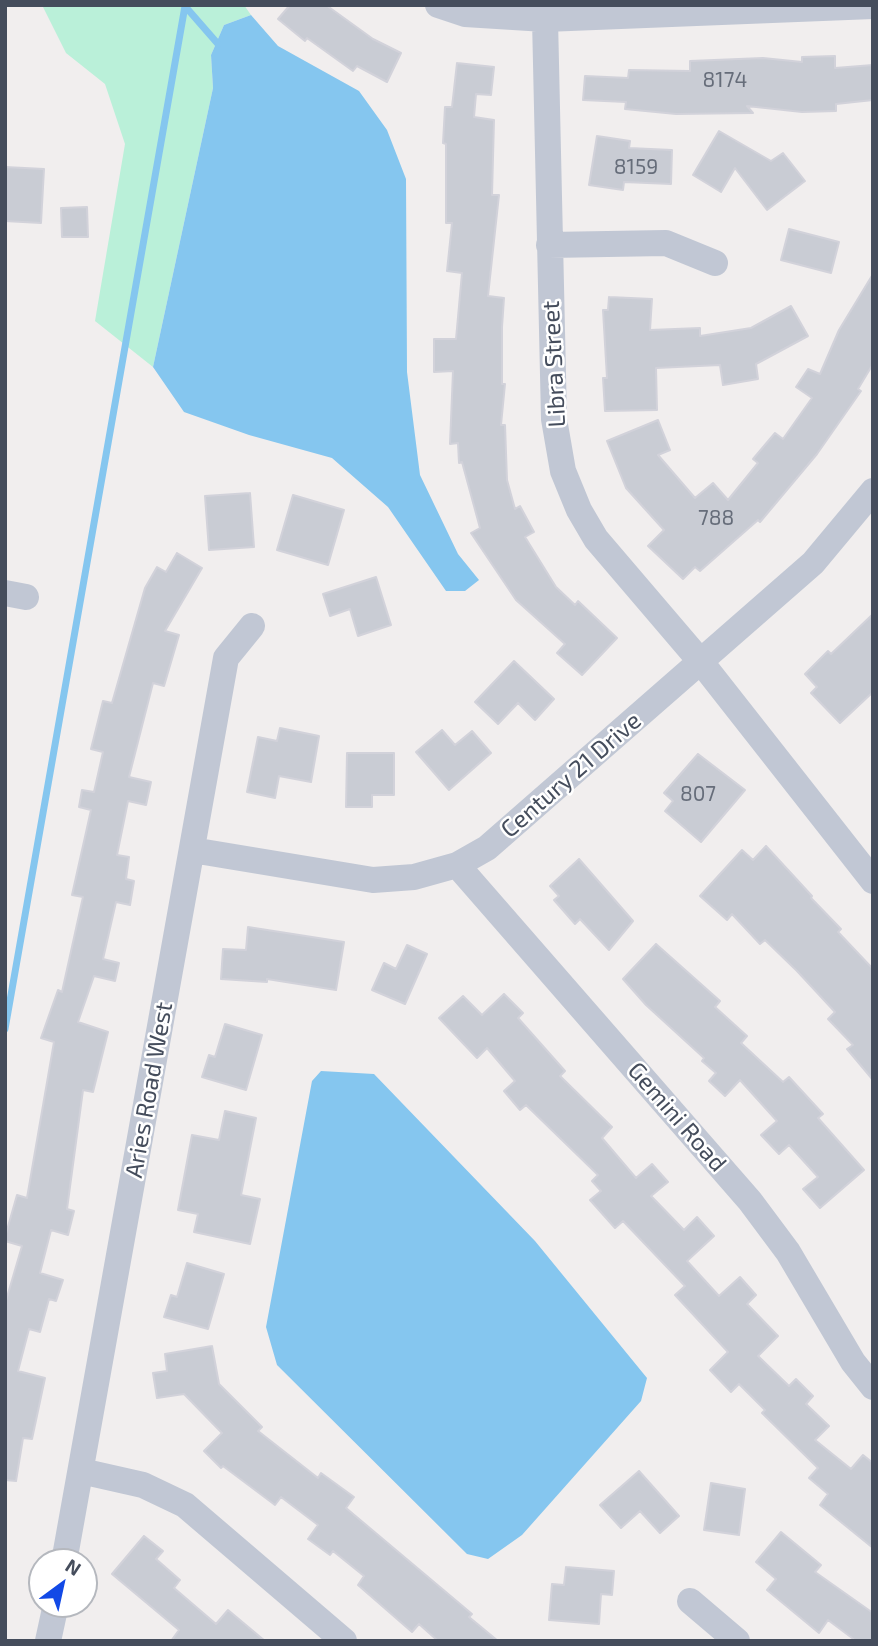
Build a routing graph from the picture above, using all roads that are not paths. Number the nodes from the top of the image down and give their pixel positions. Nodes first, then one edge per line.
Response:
1 (438, 5) edge
2 (873, 6) edge
3 (545, 19) junction
4 (549, 245) junction
5 (715, 263) dead end
6 (873, 491) edge
7 (252, 626) dead end
8 (701, 662) junction
9 (192, 850) junction
10 (457, 865) junction
11 (873, 881) edge
12 (873, 1387) edge
13 (81, 1471) junction
14 (67, 1548) edge
15 (690, 1601) dead end
16 (52, 1618) edge
17 (48, 1641) edge
18 (344, 1641) edge
19 (737, 1641) edge

1 - 3 street
2 - 3 street
3 - 4 street, Libra Street
4 - 5 street
4 - 8 street, Libra Street
6 - 8 street, Century 21 Drive
7 - 9 street, Aries Road West
8 - 10 street, Century 21 Drive
8 - 11 street, Libra Street
9 - 10 street, Century 21 Drive
9 - 13 street, Aries Road West
10 - 12 street, Gemini Road
13 - 14 street, Aries Road West
13 - 18 street
15 - 19 street
16 - 17 street

